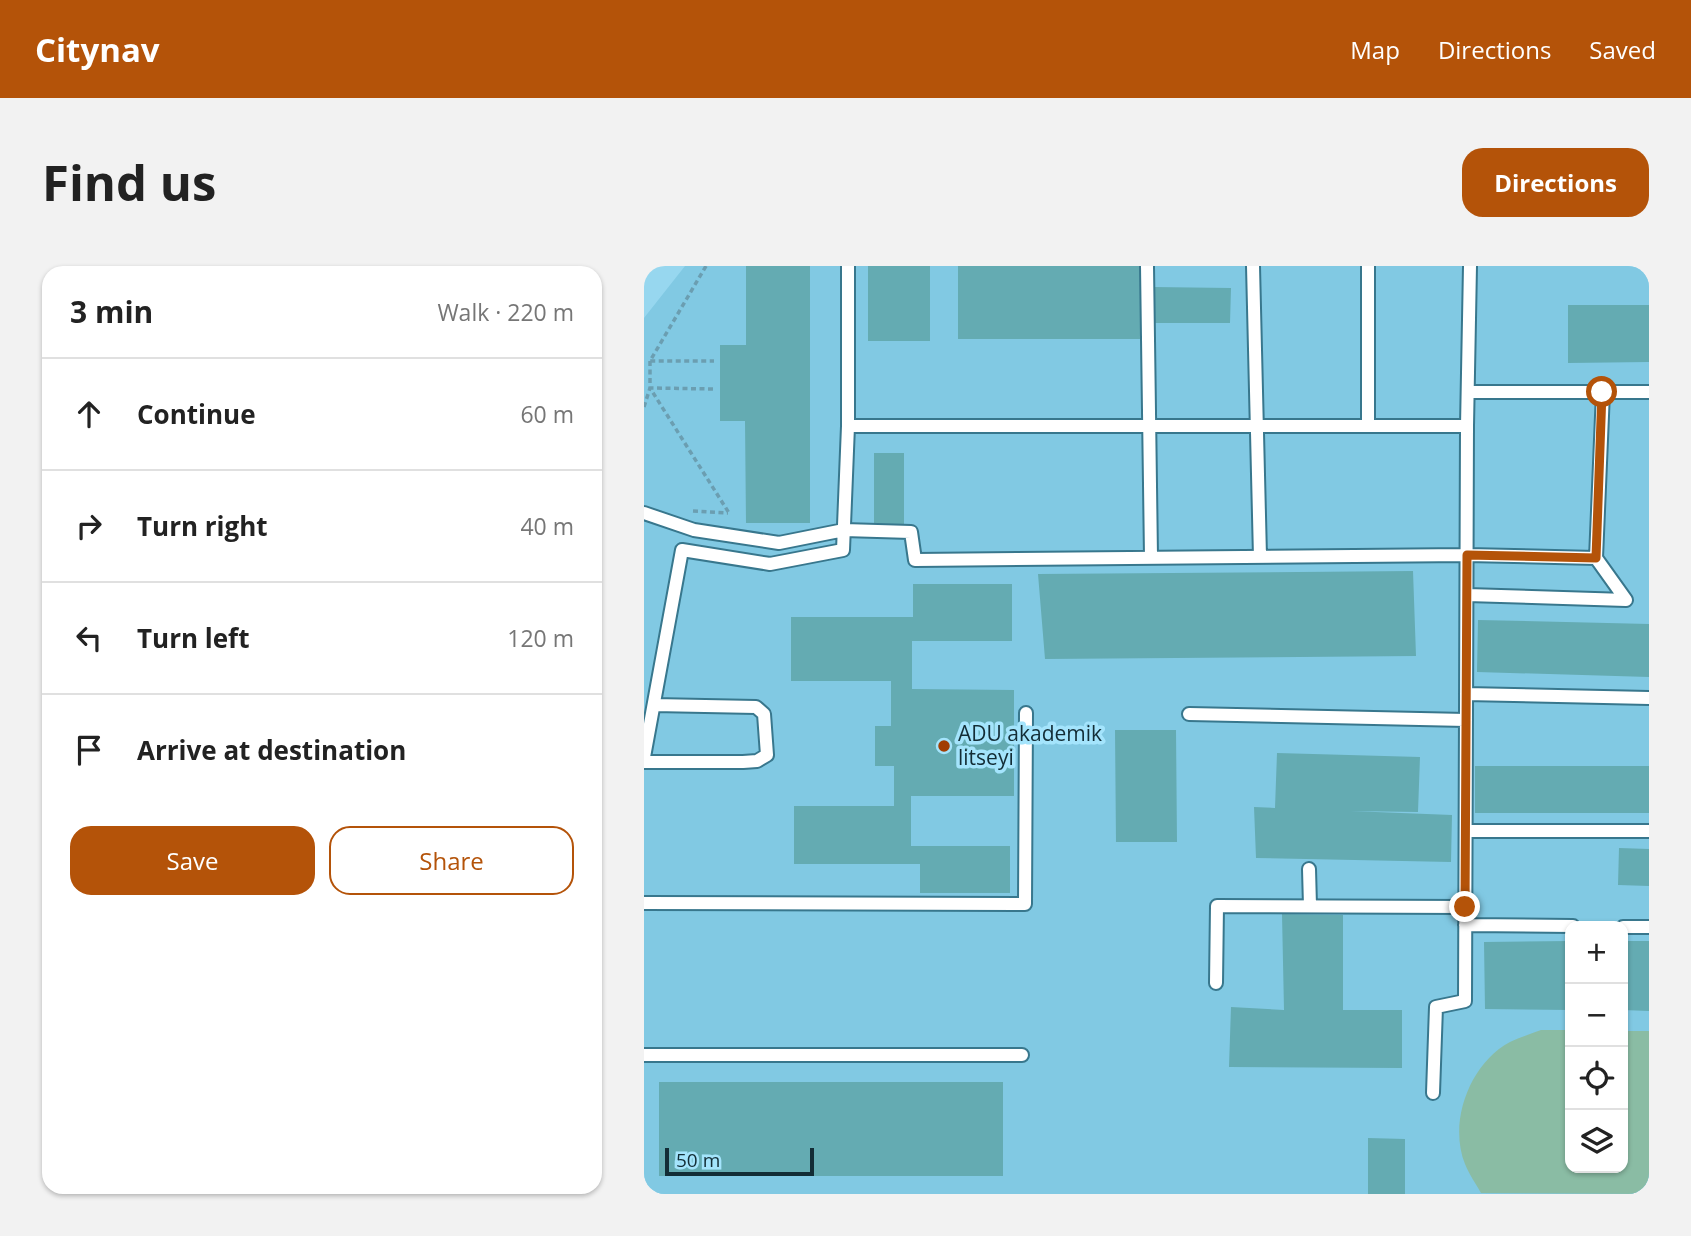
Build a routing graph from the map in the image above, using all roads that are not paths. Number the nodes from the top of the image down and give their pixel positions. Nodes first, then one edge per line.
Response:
1 (848, 266) edge
2 (1147, 266) edge
3 (1253, 266) edge
4 (1368, 266) edge
5 (1470, 266) edge
6 (1468, 392) junction
7 (1602, 392) junction
8 (1649, 392) edge
9 (848, 426) junction
10 (1149, 426) junction
11 (1258, 426) junction
12 (1368, 426) junction
13 (1467, 426) junction
14 (644, 513) edge
15 (844, 530) junction
16 (1467, 555) junction
17 (1151, 557) junction
18 (1260, 557) junction
19 (1596, 558) junction
20 (1467, 595) junction
21 (1466, 694) junction
22 (1649, 698) edge
23 (654, 705) junction
24 (1026, 713) dead end
25 (1189, 714) dead end
26 (1466, 720) junction
27 (646, 737) edge
28 (644, 757) edge
29 (644, 762) edge
30 (1466, 831) junction
31 (1649, 831) edge
32 (1309, 869) dead end
33 (644, 903) edge
34 (1310, 906) junction
35 (1465, 907) junction
36 (1465, 926) junction
37 (1565, 926) edge
38 (1628, 927) edge
39 (1649, 927) edge
40 (1216, 982) dead end
41 (644, 1055) edge
42 (1022, 1055) dead end
43 (1433, 1093) dead end

1 - 9 lane
2 - 10 lane
3 - 11 lane
4 - 12 lane
5 - 6 lane
6 - 7 lane
6 - 13 lane
7 - 8 lane
7 - 19 lane
9 - 10 lane
9 - 15 lane
10 - 11 lane
10 - 17 lane
11 - 12 lane
11 - 18 lane
12 - 13 lane
13 - 16 lane
14 - 15 lane
15 - 17 lane
15 - 23 lane
16 - 18 lane
16 - 19 lane
16 - 20 lane
17 - 18 lane
19 - 20 lane
20 - 21 lane
21 - 22 lane
21 - 26 lane
23 - 27 lane
23 - 29 lane
24 - 33 lane
25 - 26 lane
26 - 30 lane
27 - 28 lane
30 - 31 lane
30 - 35 lane
32 - 34 lane
34 - 35 lane
34 - 40 lane
35 - 36 lane
36 - 37 lane
36 - 43 lane
38 - 39 lane
41 - 42 lane

